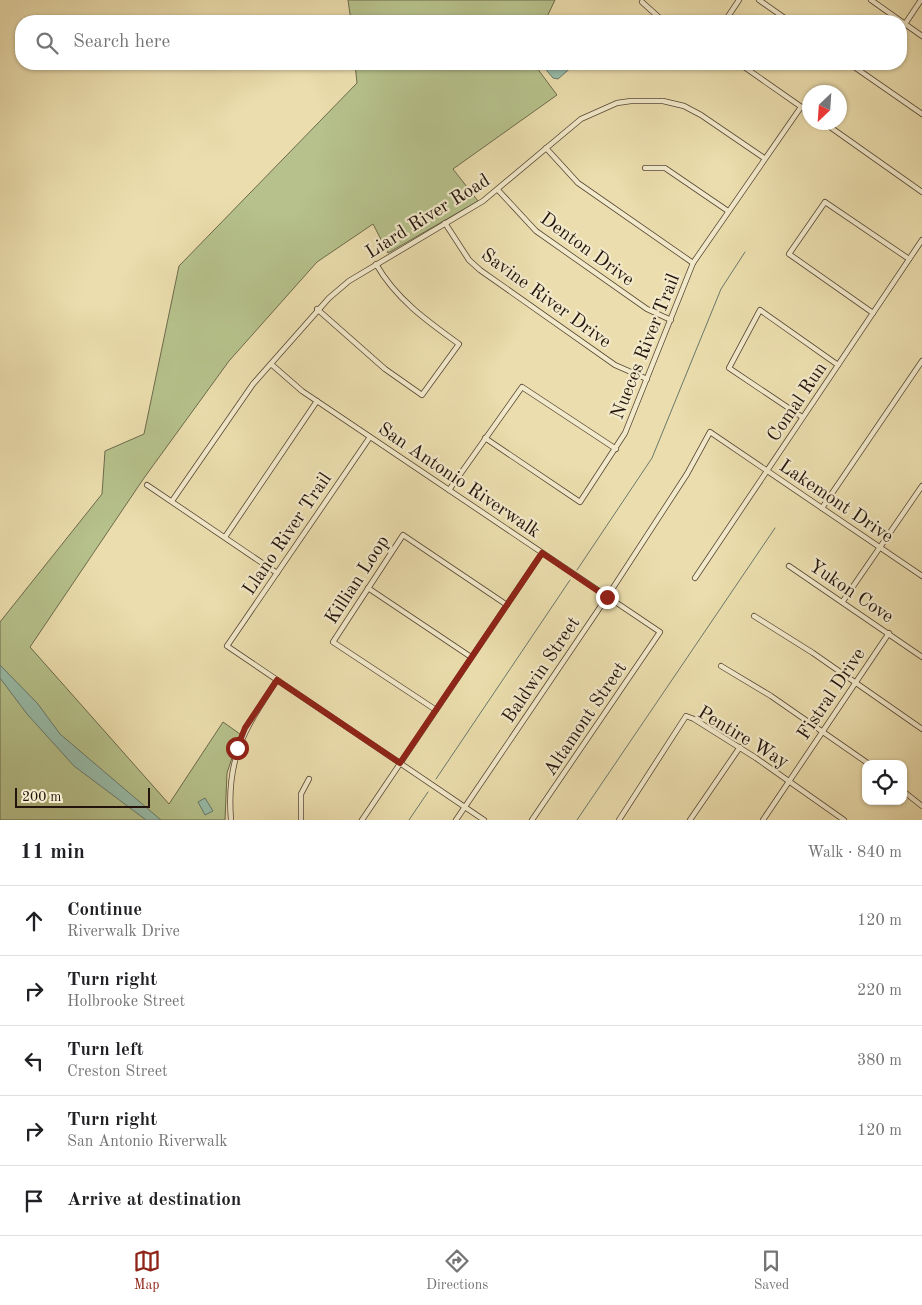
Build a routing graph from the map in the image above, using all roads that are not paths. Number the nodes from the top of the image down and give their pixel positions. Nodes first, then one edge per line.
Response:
1 (739, 0) edge
2 (759, 0) edge
3 (871, 0) edge
4 (921, 0) edge
5 (642, 2) dead end
6 (656, 15) edge
7 (728, 15) edge
8 (780, 15) edge
9 (892, 15) edge
10 (907, 21) edge
11 (907, 25) edge
12 (922, 36) edge
13 (749, 70) edge
14 (859, 70) edge
15 (801, 107) joint
16 (922, 114) edge
17 (834, 130) edge
18 (546, 148) junction
19 (764, 158) junction
20 (645, 168) dead end
21 (498, 190) junction
22 (922, 192) edge
23 (728, 211) junction
24 (445, 224) junction
25 (922, 240) edge
26 (909, 259) junction
27 (693, 263) junction
28 (376, 264) junction
29 (317, 310) junction
30 (873, 312) junction
31 (670, 320) junction
32 (922, 361) edge
33 (271, 364) junction
34 (838, 365) junction
35 (646, 379) junction
36 (318, 401) junction
37 (802, 417) junction
38 (710, 432) joint
39 (370, 437) junction
40 (485, 438) junction
41 (616, 449) junction
42 (767, 471) junction
43 (147, 484) dead end
44 (922, 486) edge
45 (449, 490) junction
46 (920, 492) edge
47 (172, 502) junction
48 (822, 508) junction
49 (225, 537) junction
50 (880, 548) junction
51 (542, 553) junction
52 (789, 566) dead end
53 (277, 573) junction
54 (922, 576) edge
55 (695, 578) dead end
56 (368, 588) junction
57 (607, 597) junction
58 (843, 602) junction
59 (507, 605) junction
60 (754, 616) dead end
61 (660, 632) joint
62 (889, 633) junction
63 (471, 657) junction
64 (922, 657) edge
65 (721, 666) dead end
66 (277, 680) junction
67 (855, 682) junction
68 (436, 710) junction
69 (922, 729) edge
70 (822, 731) junction
71 (740, 747) junction
72 (863, 760) edge
73 (400, 763) junction
74 (309, 779) dead end
75 (789, 781) junction
76 (907, 793) edge
77 (922, 806) edge
78 (465, 807) junction
79 (231, 820) edge
80 (302, 820) edge
81 (362, 820) edge
82 (456, 820) edge
83 (484, 820) edge
84 (532, 820) edge
85 (619, 820) edge
86 (690, 820) edge
87 (763, 820) edge
88 (844, 820) edge

1 - 7 street
2 - 8 street
3 - 9 street
4 - 10 street
5 - 6 street
11 - 12 street
13 - 15 street
14 - 16 street
15 - 19 street, Nueces River Trail
17 - 22 street
18 - 19 street, Liard River Road
18 - 21 street, Liard River Road
18 - 27 street
19 - 23 street, Nueces River Trail
20 - 23 street
21 - 24 street, Liard River Road
21 - 31 street, Denton Drive
23 - 27 street, Nueces River Trail
24 - 28 street, Liard River Road
24 - 35 street, Savine River Drive
25 - 26 street, Comal Run
26 - 30 street, Comal Run
26 - 30 street
27 - 31 street, Nueces River Trail
28 - 29 street, Liard River Road
28 - 29 street
29 - 33 street, Liard River Road
30 - 34 street, Comal Run
31 - 35 street, Nueces River Trail
32 - 48 street
33 - 36 street, San Antonio Riverwalk
33 - 47 street, Liard River Road
34 - 37 street, Comal Run
34 - 37 street
35 - 41 street, Nueces River Trail
36 - 39 street, San Antonio Riverwalk
36 - 49 street
37 - 42 street, Comal Run
38 - 42 street, Lakemont Drive
38 - 57 street, Baldwin Street
39 - 45 street, San Antonio Riverwalk
39 - 53 street, Llano River Trail
40 - 41 street
40 - 41 street, Nueces River Trail
40 - 45 street
42 - 48 street, Lakemont Drive
42 - 55 street, Comal Run
43 - 47 street
44 - 46 street
45 - 51 street, San Antonio Riverwalk
46 - 50 street
47 - 49 street
48 - 50 street, Lakemont Drive
49 - 53 street
50 - 54 street, Lakemont Drive
50 - 58 street
51 - 57 street, San Antonio Riverwalk
51 - 59 street
52 - 58 street, Yukon Cove
53 - 66 street, Llano River Trail
56 - 59 street, Killian Loop
56 - 63 street
56 - 68 street, Killian Loop
57 - 61 street, San Antonio Riverwalk
57 - 78 street, Baldwin Street
58 - 62 street, Yukon Cove
59 - 63 street
60 - 67 street
61 - 84 street, Altamont Street
62 - 64 street, Yukon Cove
62 - 67 street, Fistral Drive
63 - 68 street
65 - 70 street
66 - 73 street
66 - 79 street
67 - 69 street
67 - 70 street, Fistral Drive
68 - 73 street
70 - 72 street
70 - 75 street, Fistral Drive
71 - 75 street, Pentire Way
71 - 85 street, Pentire Way
71 - 86 street
73 - 78 street
73 - 81 street
74 - 80 street
75 - 87 street, Fistral Drive
75 - 88 street, Pentire Way
76 - 77 street
78 - 82 street, Baldwin Street
78 - 83 street

